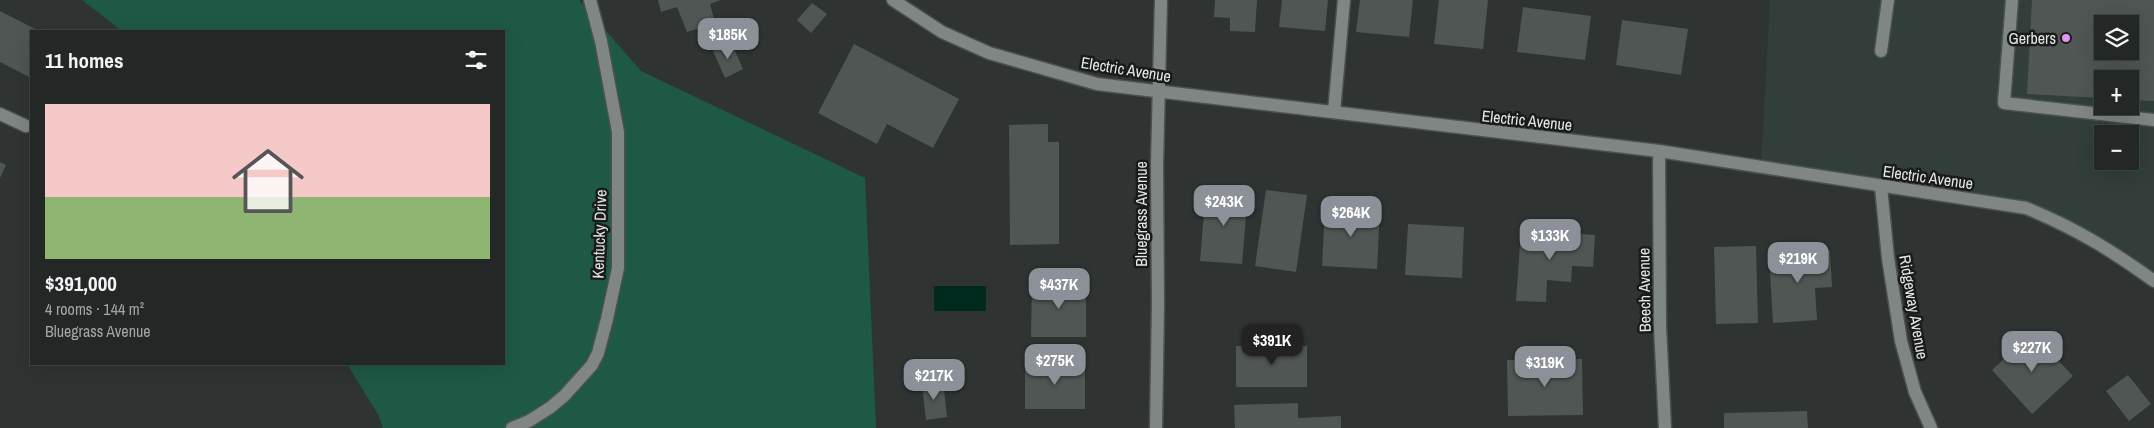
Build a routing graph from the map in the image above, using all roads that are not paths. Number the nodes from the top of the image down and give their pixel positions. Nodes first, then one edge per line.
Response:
1 (590, 0) edge
2 (892, 0) edge
3 (1161, 0) edge
4 (1344, 0) edge
5 (1888, 0) edge
6 (2012, 0) edge
7 (1882, 51) dead end
8 (1160, 91) junction
9 (1334, 112) junction
10 (0, 114) edge
11 (2154, 120) edge
12 (26, 126) dead end
13 (1659, 151) junction
14 (1882, 187) junction
15 (2154, 281) edge
16 (512, 428) edge
17 (1156, 428) edge
18 (1665, 428) edge
19 (1932, 428) edge

1 - 16 street, Kentucky Drive
2 - 8 street, Electric Avenue
3 - 8 street, Bluegrass Avenue
4 - 9 street
5 - 7 street
6 - 11 street
8 - 9 street, Electric Avenue
8 - 17 street, Bluegrass Avenue
9 - 13 street, Electric Avenue
10 - 12 street
13 - 14 street, Electric Avenue
13 - 18 street, Beech Avenue
14 - 15 street, Electric Avenue
14 - 19 street, Ridgeway Avenue

